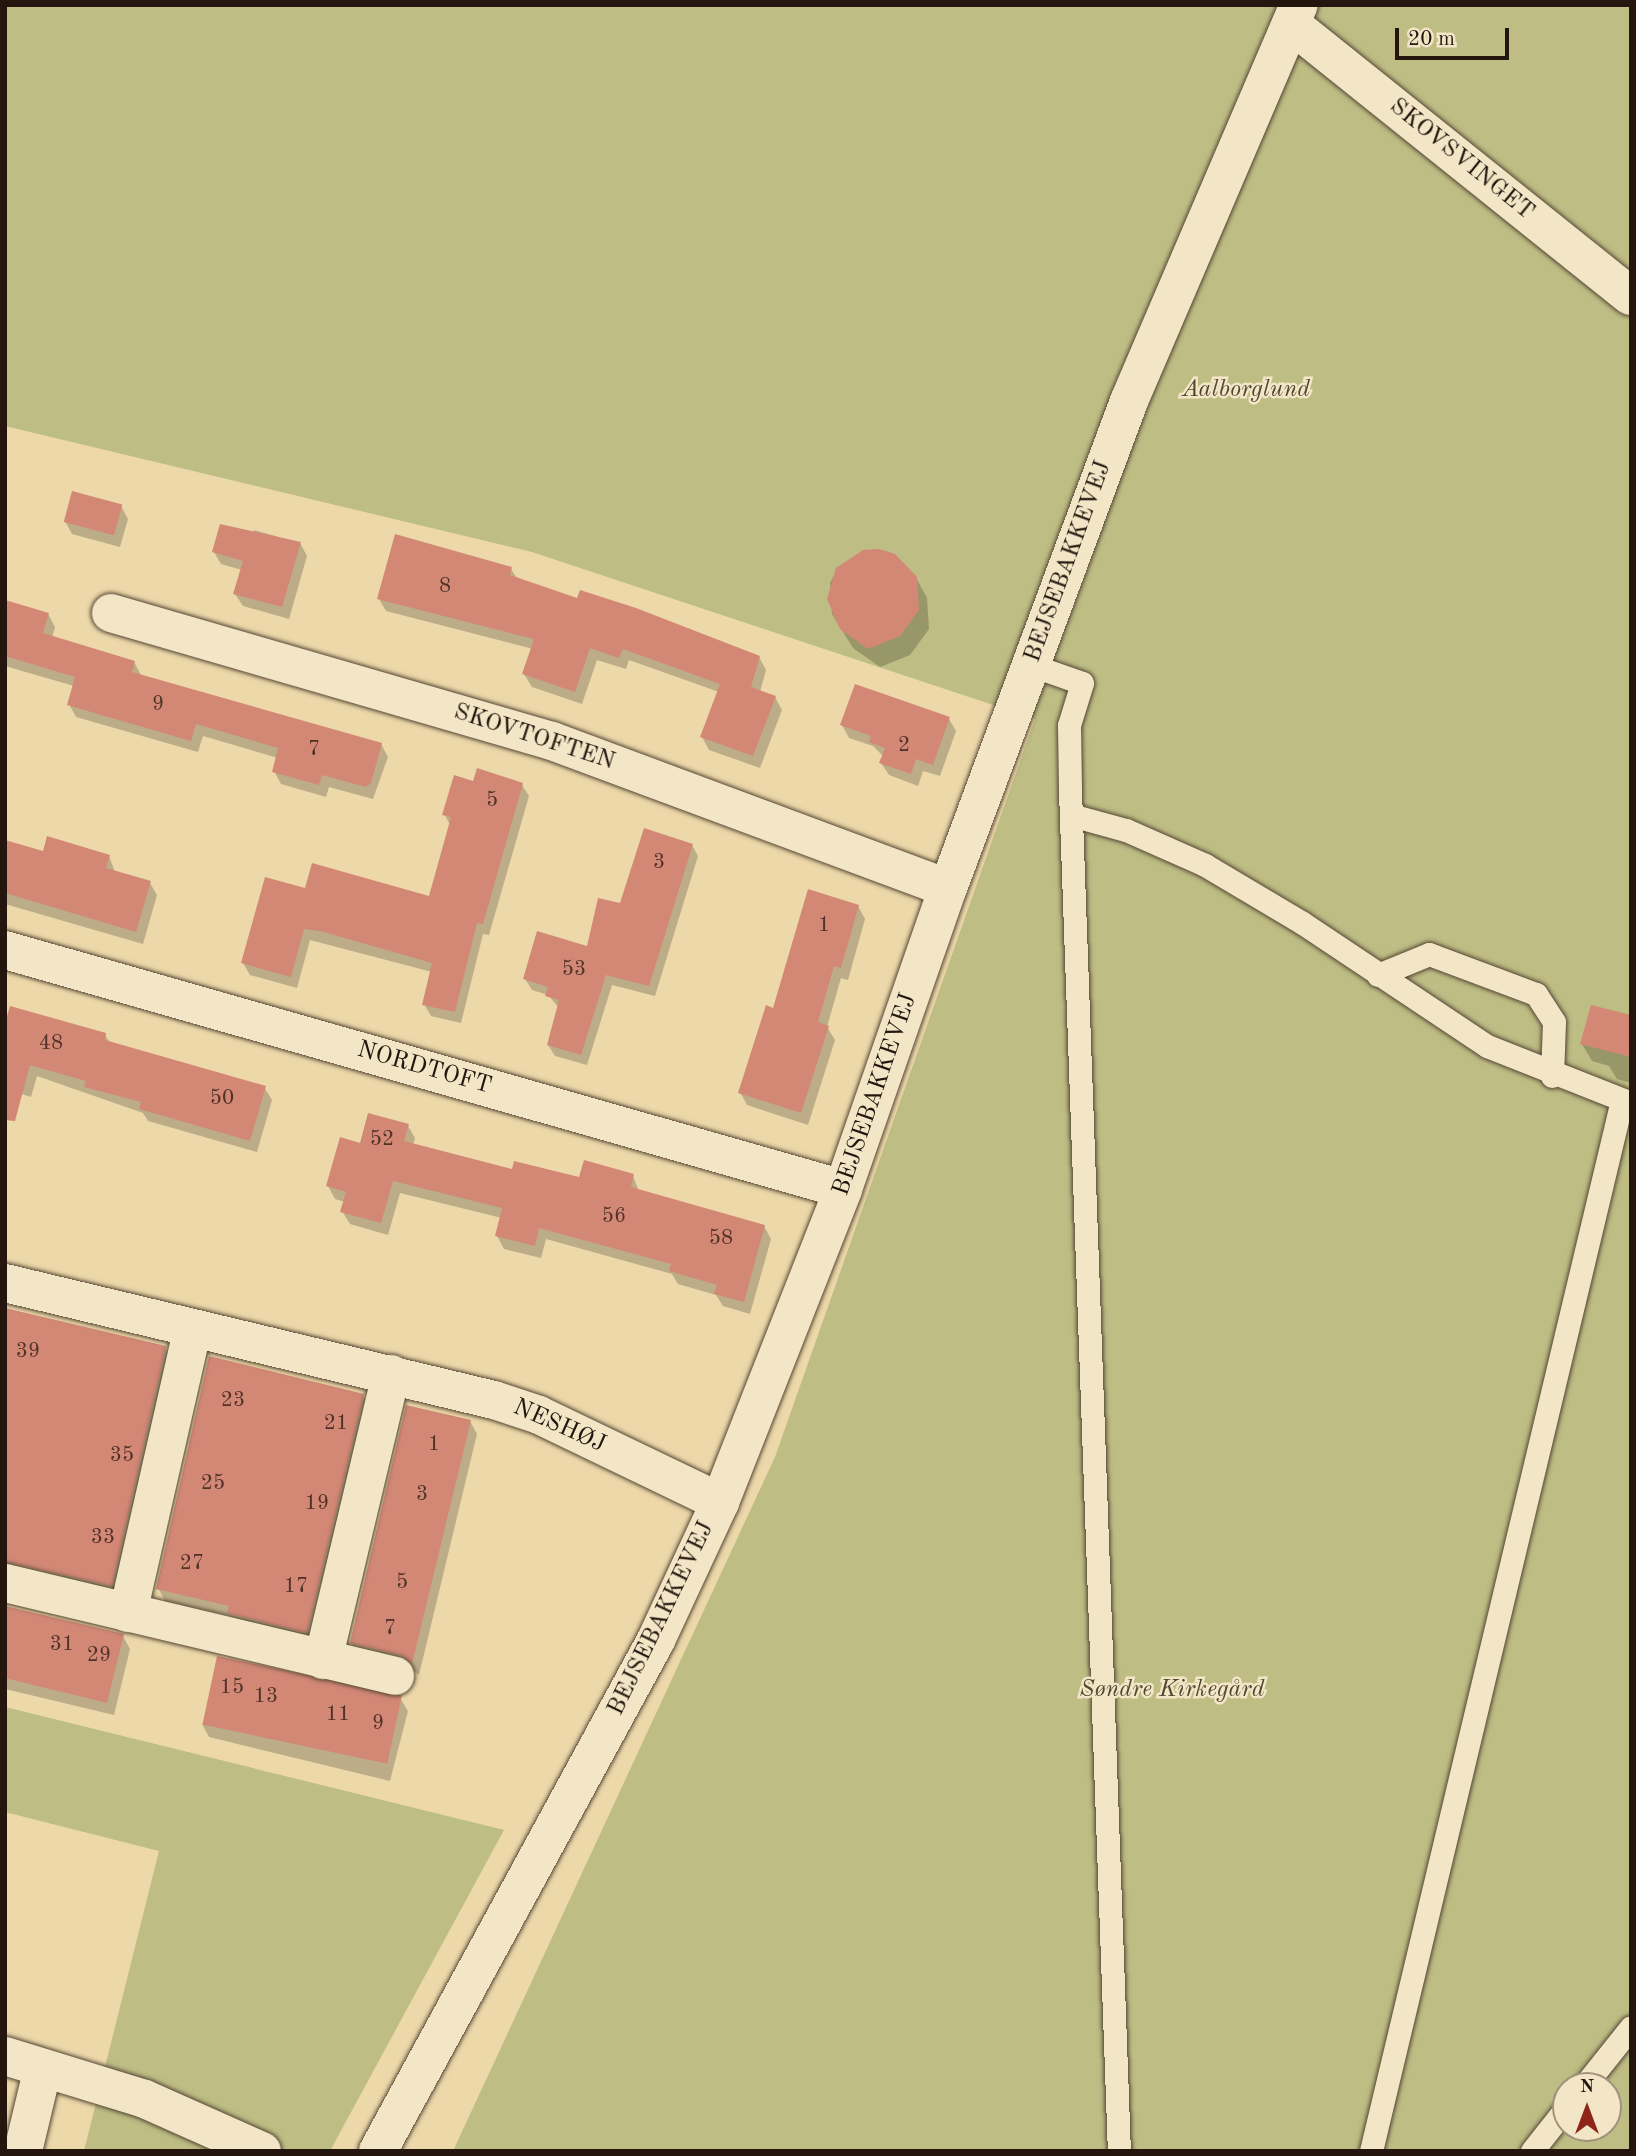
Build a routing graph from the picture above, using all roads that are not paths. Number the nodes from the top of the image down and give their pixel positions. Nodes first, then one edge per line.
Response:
1 (1295, 15) edge
2 (1631, 296) edge
3 (111, 613) dead end
4 (1031, 665) junction
5 (1071, 815) junction
6 (948, 888) junction
7 (5, 950) edge
8 (1378, 975) junction
9 (1552, 1076) junction
10 (1626, 1101) edge
11 (843, 1189) junction
12 (5, 1283) edge
13 (193, 1328) junction
14 (391, 1374) junction
15 (720, 1502) junction
16 (5, 1583) edge
17 (128, 1613) junction
18 (323, 1660) junction
19 (395, 1676) dead end
20 (1631, 2027) edge
21 (5, 2056) edge
22 (43, 2068) junction
23 (1595, 2072) edge
24 (1552, 2126) edge
25 (23, 2151) edge
26 (262, 2151) edge
27 (378, 2151) edge
28 (1119, 2151) edge
29 (1371, 2151) edge
30 (1532, 2151) edge

1 - 2 street, SKOVSVINGET
1 - 4 street, BEJSEBAKKEVEJ
3 - 6 street, SKOVTOFTEN
4 - 5 lane
4 - 6 street, BEJSEBAKKEVEJ
5 - 8 lane
5 - 28 lane
6 - 11 street, BEJSEBAKKEVEJ
7 - 11 street, NORDTOFT
8 - 9 lane
8 - 9 lane
9 - 10 lane
10 - 29 lane
11 - 15 street, BEJSEBAKKEVEJ
12 - 13 street, NESHØJ
13 - 14 street, NESHØJ
13 - 17 street
14 - 15 street, NESHØJ
14 - 18 street
15 - 27 street, BEJSEBAKKEVEJ
16 - 17 street
17 - 18 street
18 - 19 street
20 - 23 lane
21 - 22 street
22 - 25 street
22 - 26 street
24 - 30 lane

